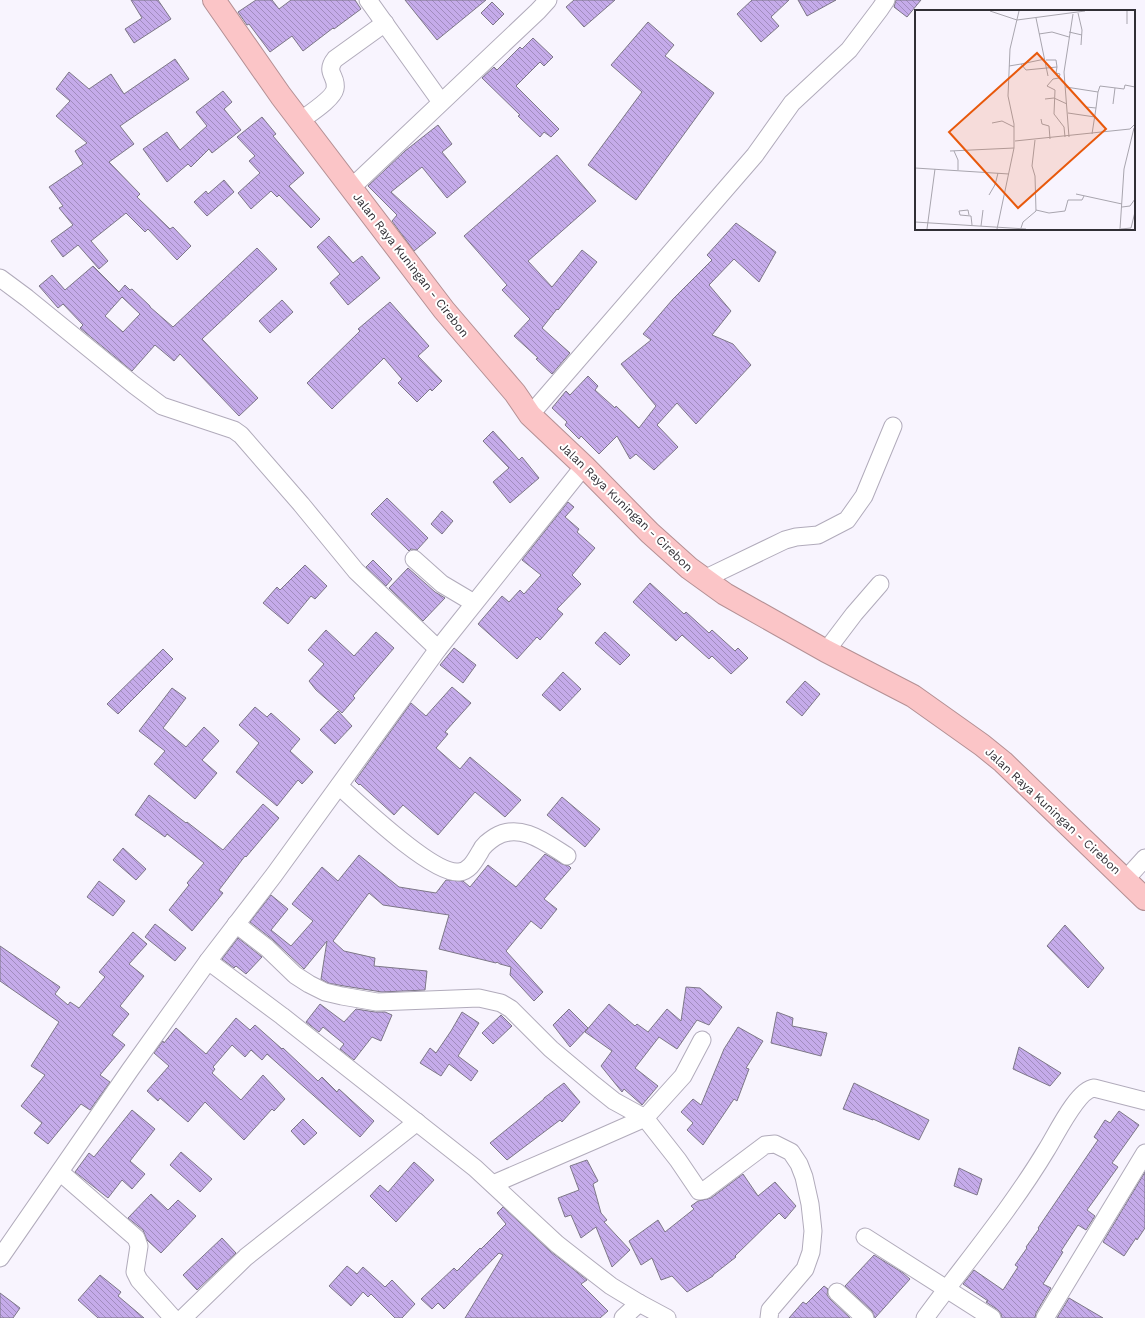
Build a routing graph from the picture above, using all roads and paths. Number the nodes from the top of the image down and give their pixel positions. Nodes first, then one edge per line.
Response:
1 (214, 0) edge
2 (548, 0) edge
3 (886, 0) edge
4 (376, 8) edge
5 (442, 102) junction
6 (300, 121) junction
7 (351, 188) junction
8 (0, 278) edge
9 (530, 415) junction
10 (893, 426) dead end
11 (584, 466) junction
12 (414, 558) dead end
13 (704, 579) junction
14 (880, 584) dead end
15 (474, 603) junction
16 (438, 648) junction
17 (826, 652) junction
18 (339, 786) junction
19 (567, 856) dead end
20 (1145, 858) edge
21 (1125, 880) junction
22 (1145, 899) edge
23 (236, 924) junction
24 (208, 961) junction
25 (702, 1040) dead end
26 (1145, 1101) edge
27 (645, 1118) junction
28 (417, 1122) junction
29 (1145, 1153) edge
30 (60, 1172) junction
31 (493, 1184) junction
32 (865, 1237) dead end
33 (0, 1258) edge
34 (946, 1289) junction
35 (838, 1292) dead end
36 (639, 1303) junction
37 (173, 1318) edge
38 (183, 1318) edge
39 (623, 1318) edge
40 (667, 1318) edge
41 (769, 1318) edge
42 (865, 1318) edge
43 (925, 1318) edge
44 (992, 1318) edge
45 (1045, 1318) edge

1 - 6 highway, Jalan Raya Kuningan - Cirebon
2 - 5 street
3 - 9 street
4 - 5 street
4 - 6 street
5 - 7 street
6 - 7 highway, Jalan Raya Kuningan - Cirebon
7 - 9 highway, Jalan Raya Kuningan - Cirebon
8 - 16 street
9 - 11 highway, Jalan Raya Kuningan - Cirebon
10 - 13 street
11 - 13 highway, Jalan Raya Kuningan - Cirebon
11 - 15 street
12 - 15 street
13 - 17 highway, Jalan Raya Kuningan - Cirebon
14 - 17 street
15 - 16 street
16 - 18 street
17 - 21 highway, Jalan Raya Kuningan - Cirebon
18 - 19 street
18 - 23 street
20 - 21 street
21 - 22 highway, Jalan Raya Kuningan - Cirebon
23 - 24 street
23 - 27 street
24 - 28 street
24 - 30 street
25 - 27 street
26 - 34 street
27 - 31 street
27 - 41 street
28 - 31 street
28 - 38 street
29 - 45 street
30 - 33 street
30 - 37 street
31 - 36 street
32 - 34 street
34 - 43 street
34 - 44 street
35 - 42 street
36 - 39 street
36 - 40 street

